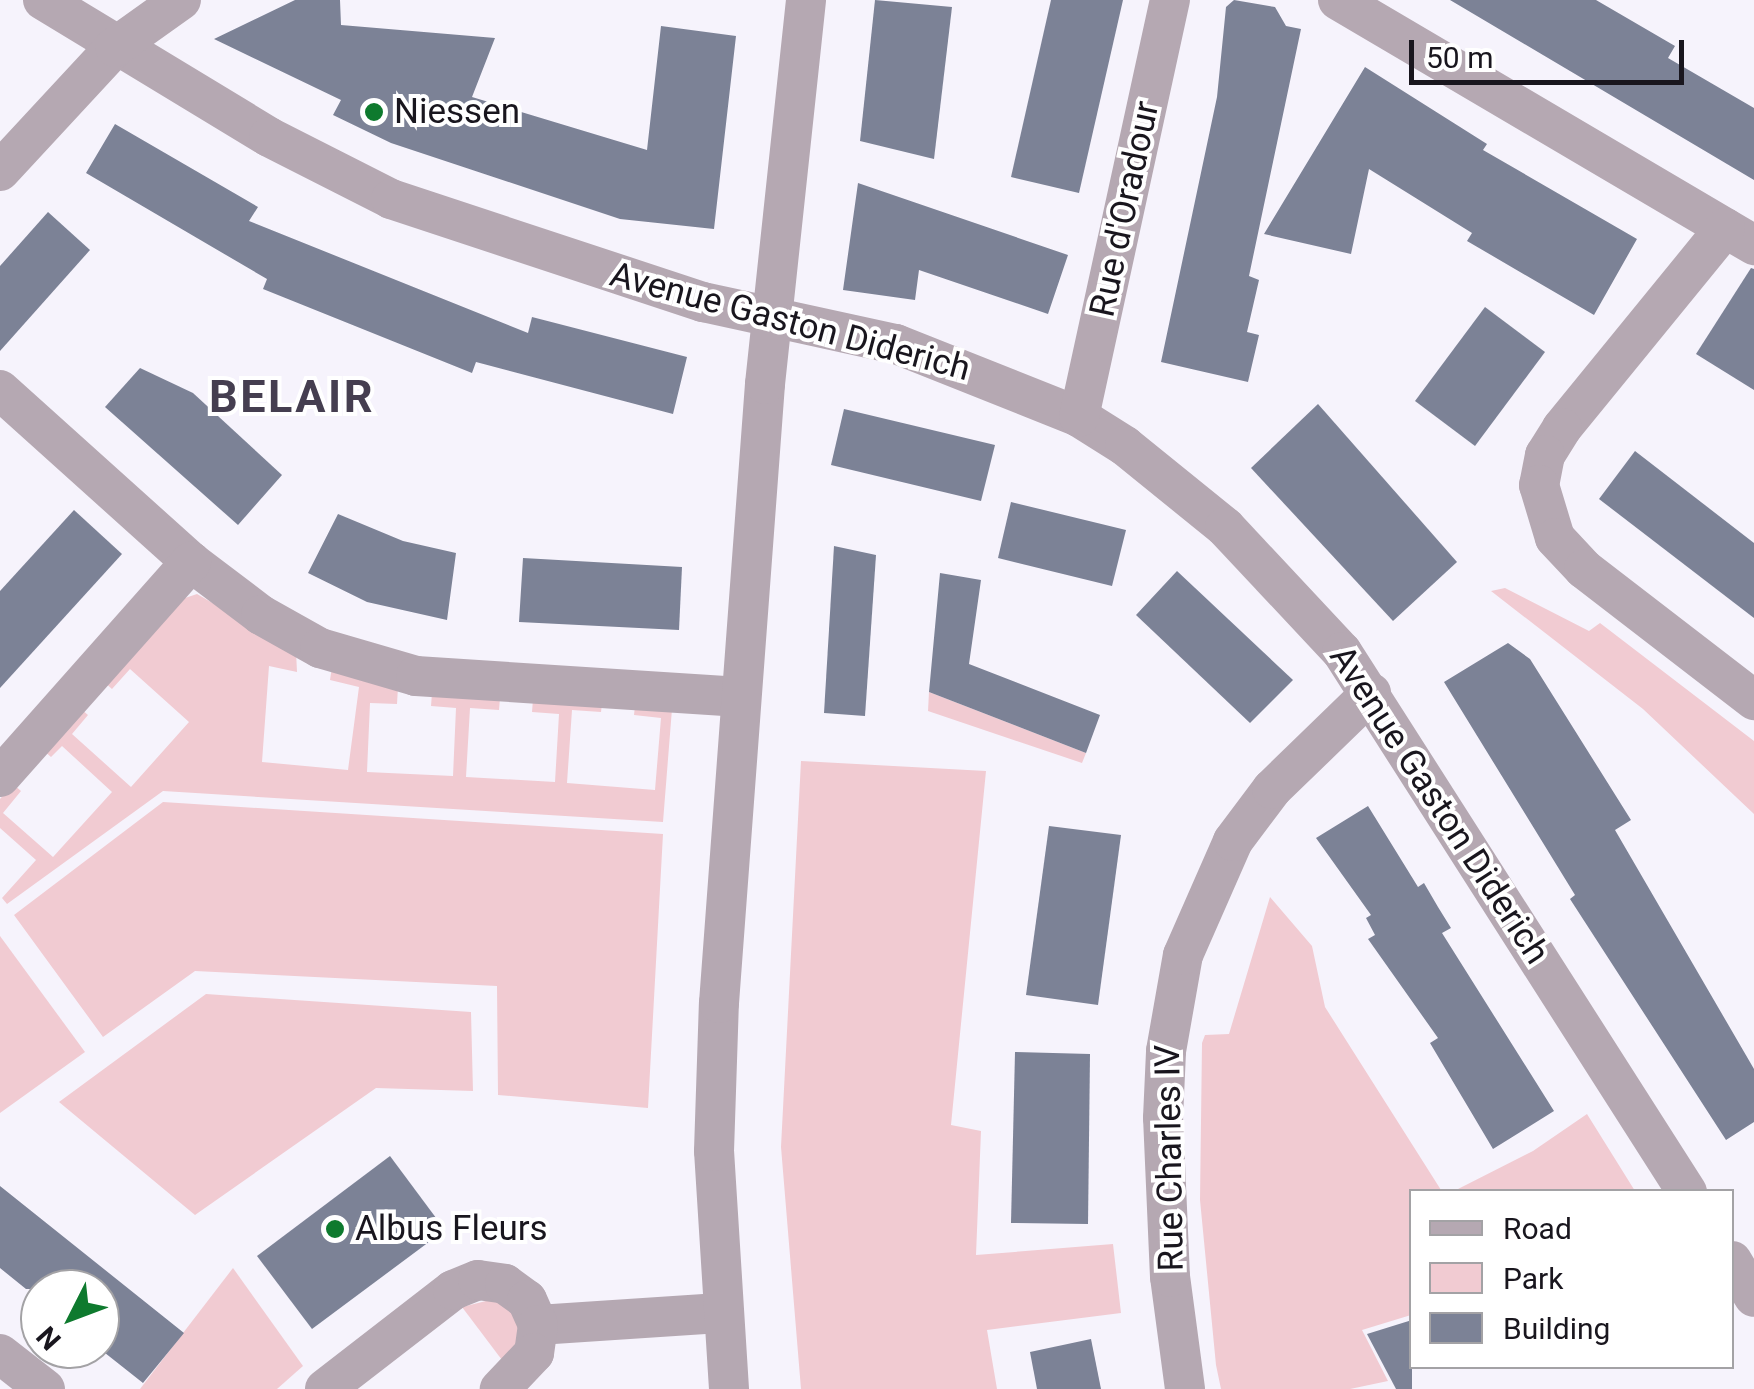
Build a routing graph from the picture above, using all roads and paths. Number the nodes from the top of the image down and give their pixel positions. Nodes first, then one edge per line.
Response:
1 (44, 0) edge
2 (180, 0) edge
3 (806, 0) edge
4 (1170, 0) edge
5 (1338, 0) edge
6 (115, 47) junction
7 (0, 171) edge
8 (1739, 237) edge
9 (771, 318) junction
10 (0, 390) edge
11 (1079, 417) junction
12 (191, 562) junction
13 (1371, 693) junction
14 (740, 697) junction
15 (1754, 700) edge
16 (0, 777) edge
17 (1685, 1189) edge
18 (1734, 1264) edge
19 (1754, 1297) edge
20 (720, 1313) junction
21 (538, 1326) junction
22 (0, 1354) edge
23 (44, 1389) edge
24 (324, 1389) edge
25 (500, 1389) edge
26 (730, 1389) edge
27 (1185, 1389) edge

1 - 6 street, Avenue Gaston Diderich
2 - 6 street
3 - 9 street
4 - 11 street, Rue d'Oradour
5 - 8 street
6 - 7 street
6 - 9 street, Avenue Gaston Diderich
8 - 15 street
9 - 11 street, Avenue Gaston Diderich
9 - 14 street
10 - 12 street
11 - 13 street, Avenue Gaston Diderich
12 - 14 street
12 - 16 street
13 - 17 street, Avenue Gaston Diderich
13 - 27 street, Rue Charles IV
14 - 20 street
18 - 19 street
20 - 21 street
20 - 26 street
21 - 24 street
21 - 25 street
22 - 23 street

